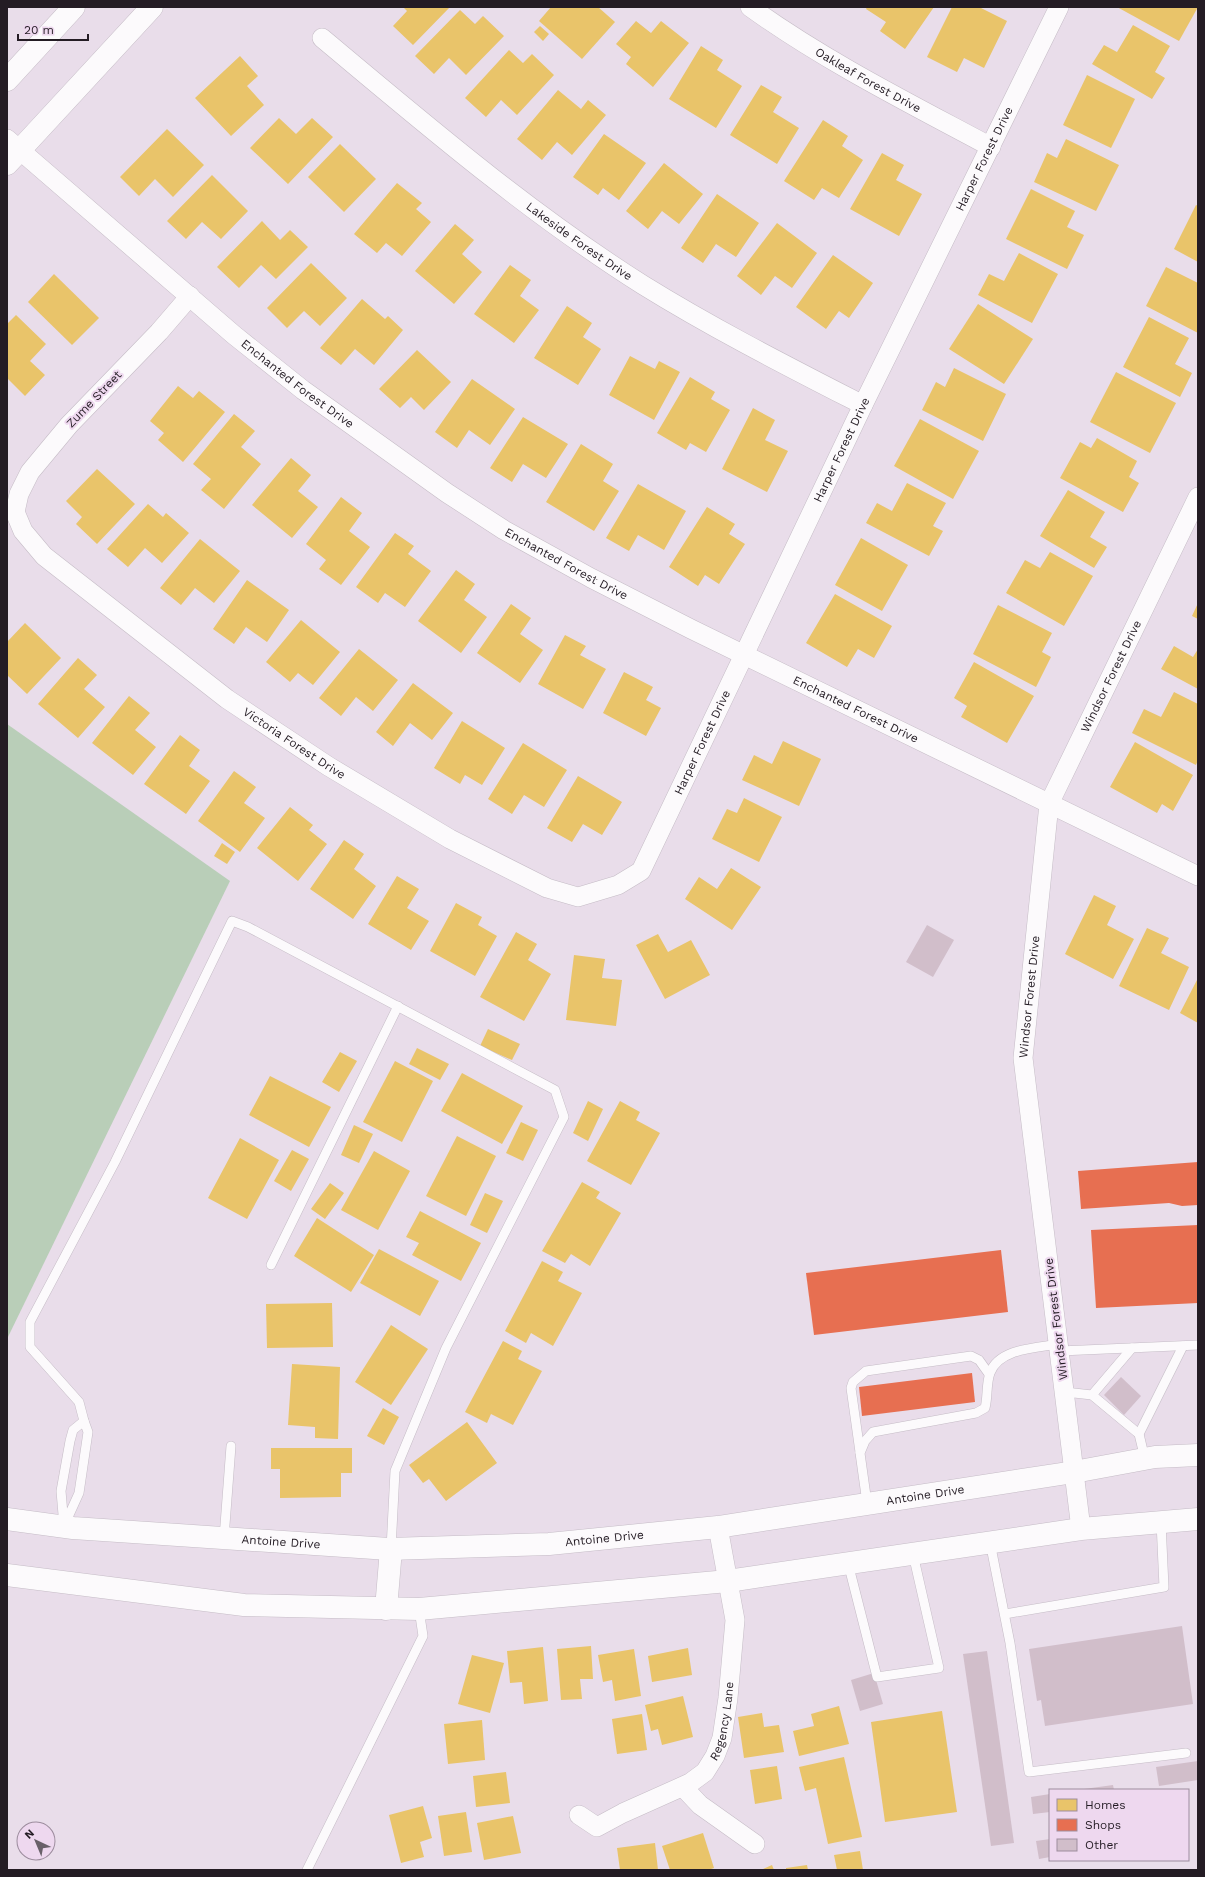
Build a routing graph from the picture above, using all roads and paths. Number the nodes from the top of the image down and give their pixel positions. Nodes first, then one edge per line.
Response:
1 (74, 7) edge
2 (152, 7) edge
3 (750, 7) edge
4 (1059, 7) edge
5 (322, 38) dead end
6 (7, 80) edge
7 (991, 146) junction
8 (11, 151) edge
9 (190, 296) junction
10 (863, 405) junction
11 (1198, 496) edge
12 (15, 512) joint
13 (743, 654) junction
14 (1049, 804) junction
15 (1198, 876) edge
16 (618, 885) joint
17 (398, 1006) junction
18 (271, 1265) dead end
19 (1198, 1345) edge
20 (1183, 1346) junction
21 (1059, 1347) junction
22 (1132, 1348) junction
23 (990, 1374) junction
24 (1064, 1392) junction
25 (1092, 1395) junction
26 (84, 1421) junction
27 (1139, 1434) junction
28 (231, 1446) dead end
29 (860, 1453) junction
30 (1198, 1455) edge
31 (1145, 1459) junction
32 (1074, 1472) junction
33 (867, 1503) junction
34 (7, 1519) edge
35 (1198, 1519) edge
36 (1161, 1522) junction
37 (64, 1526) junction
38 (718, 1526) junction
39 (1081, 1529) junction
40 (224, 1538) junction
41 (990, 1542) junction
42 (391, 1549) junction
43 (913, 1554) junction
44 (848, 1563) junction
45 (7, 1575) edge
46 (728, 1581) junction
47 (386, 1609) junction
48 (419, 1609) junction
49 (1005, 1614) junction
50 (1186, 1753) dead end
51 (683, 1787) junction
52 (579, 1815) dead end
53 (755, 1844) dead end
54 (307, 1870) edge

1 - 6 main road
2 - 8 main road
3 - 7 street, Oakleaf Forest Drive
4 - 7 street, Harper Forest Drive
5 - 10 street, Lakeside Forest Drive
7 - 10 street, Harper Forest Drive
8 - 9 street, Enchanted Forest Drive
9 - 12 street, Zume Street
9 - 13 street, Enchanted Forest Drive
10 - 13 street, Harper Forest Drive
11 - 14 street, Windsor Forest Drive
12 - 16 street, Victoria Forest Drive
13 - 14 street, Enchanted Forest Drive
13 - 16 street, Harper Forest Drive
14 - 15 street, Enchanted Forest Drive
14 - 21 street, Windsor Forest Drive
17 - 18 lane
17 - 26 lane
17 - 42 lane
19 - 20 lane
20 - 22 lane
20 - 27 lane
21 - 22 lane
21 - 23 lane
21 - 24 street, Windsor Forest Drive
22 - 25 lane
23 - 29 lane
23 - 29 lane
24 - 25 lane
24 - 32 street, Windsor Forest Drive
25 - 27 lane
26 - 37 lane
26 - 37 lane
27 - 31 lane
28 - 40 lane
29 - 33 lane
30 - 31 main road, Antoine Drive
31 - 32 main road, Antoine Drive
32 - 33 main road, Antoine Drive
32 - 39 street, Windsor Forest Drive
33 - 38 main road, Antoine Drive
34 - 37 main road, Antoine Drive
35 - 36 main road
36 - 39 main road
36 - 49 lane
37 - 40 main road, Antoine Drive
38 - 42 main road, Antoine Drive
38 - 46 street, Regency Lane
39 - 41 main road
40 - 42 main road, Antoine Drive
41 - 43 main road
41 - 49 lane
42 - 47 main road
43 - 44 main road
43 - 44 lane
44 - 46 main road
45 - 47 main road
46 - 48 main road
46 - 51 street, Regency Lane
47 - 48 main road
48 - 54 lane
49 - 50 lane
51 - 52 street, Regency Lane
51 - 53 street

